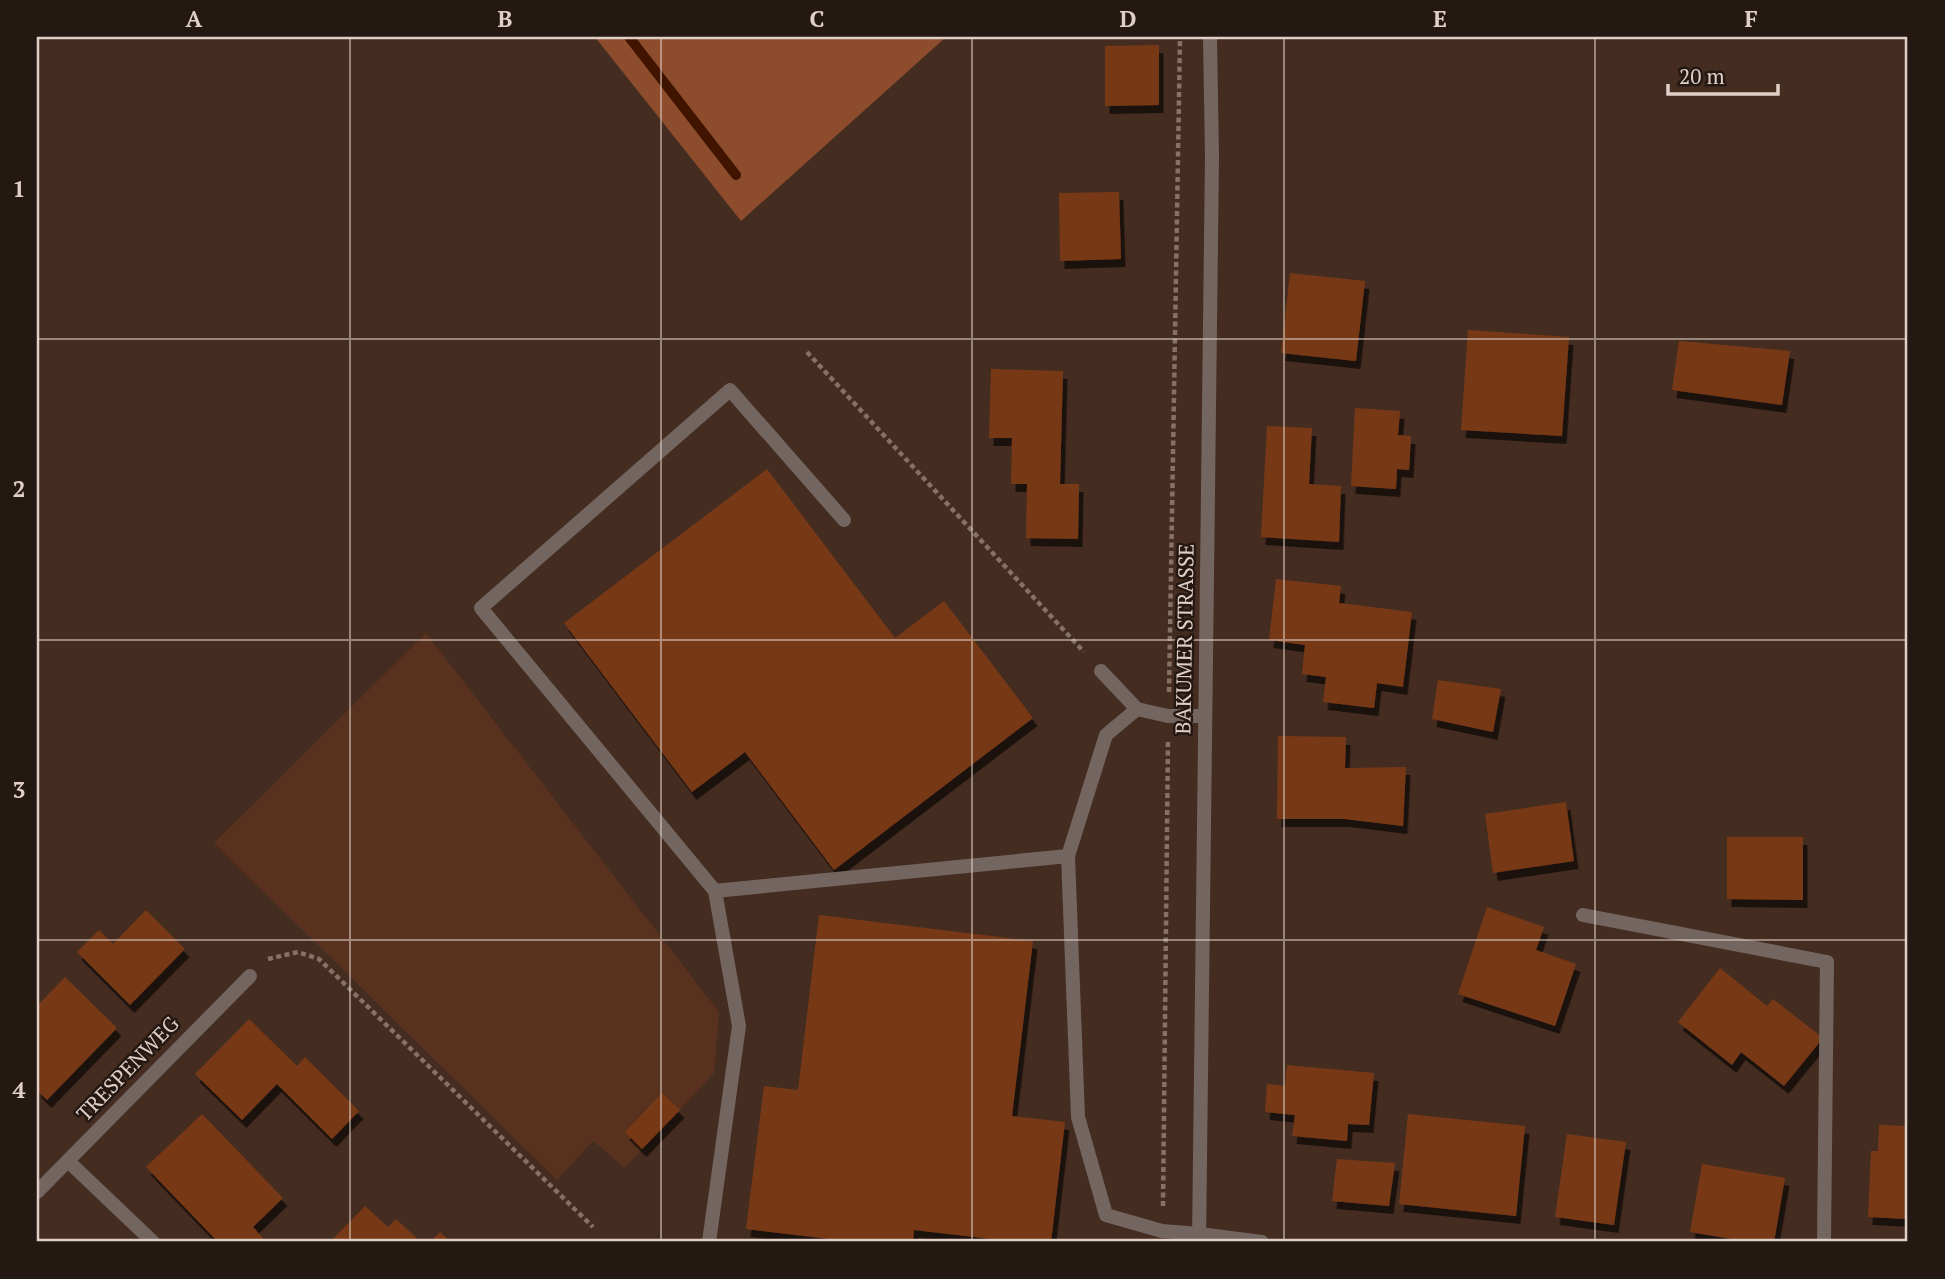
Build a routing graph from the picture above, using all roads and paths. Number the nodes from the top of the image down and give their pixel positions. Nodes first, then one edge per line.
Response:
1 (1180, 37) edge
2 (1210, 37) edge
3 (807, 352) dead end
4 (844, 520) dead end
5 (1101, 671) joint
6 (1136, 709) junction
7 (1168, 716) junction
8 (1205, 716) junction
9 (1068, 856) junction
10 (715, 891) junction
11 (1583, 915) dead end
12 (250, 976) joint
13 (68, 1161) junction
14 (37, 1192) edge
15 (593, 1227) dead end
16 (1162, 1231) junction
17 (1199, 1238) edge
18 (153, 1242) edge
19 (709, 1242) edge
20 (1262, 1242) edge
21 (1824, 1242) edge

1 - 7 path
2 - 8 street, BAKUMER STRASSE
3 - 5 path
4 - 10 street
5 - 6 street
6 - 7 street
6 - 9 street
7 - 8 street
7 - 16 path
8 - 17 street, BAKUMER STRASSE
9 - 10 street
9 - 16 street
10 - 19 street
11 - 21 street
12 - 13 street, TRESPENWEG
12 - 15 path
13 - 14 street, TRESPENWEG
13 - 18 street
16 - 17 street
17 - 20 street

